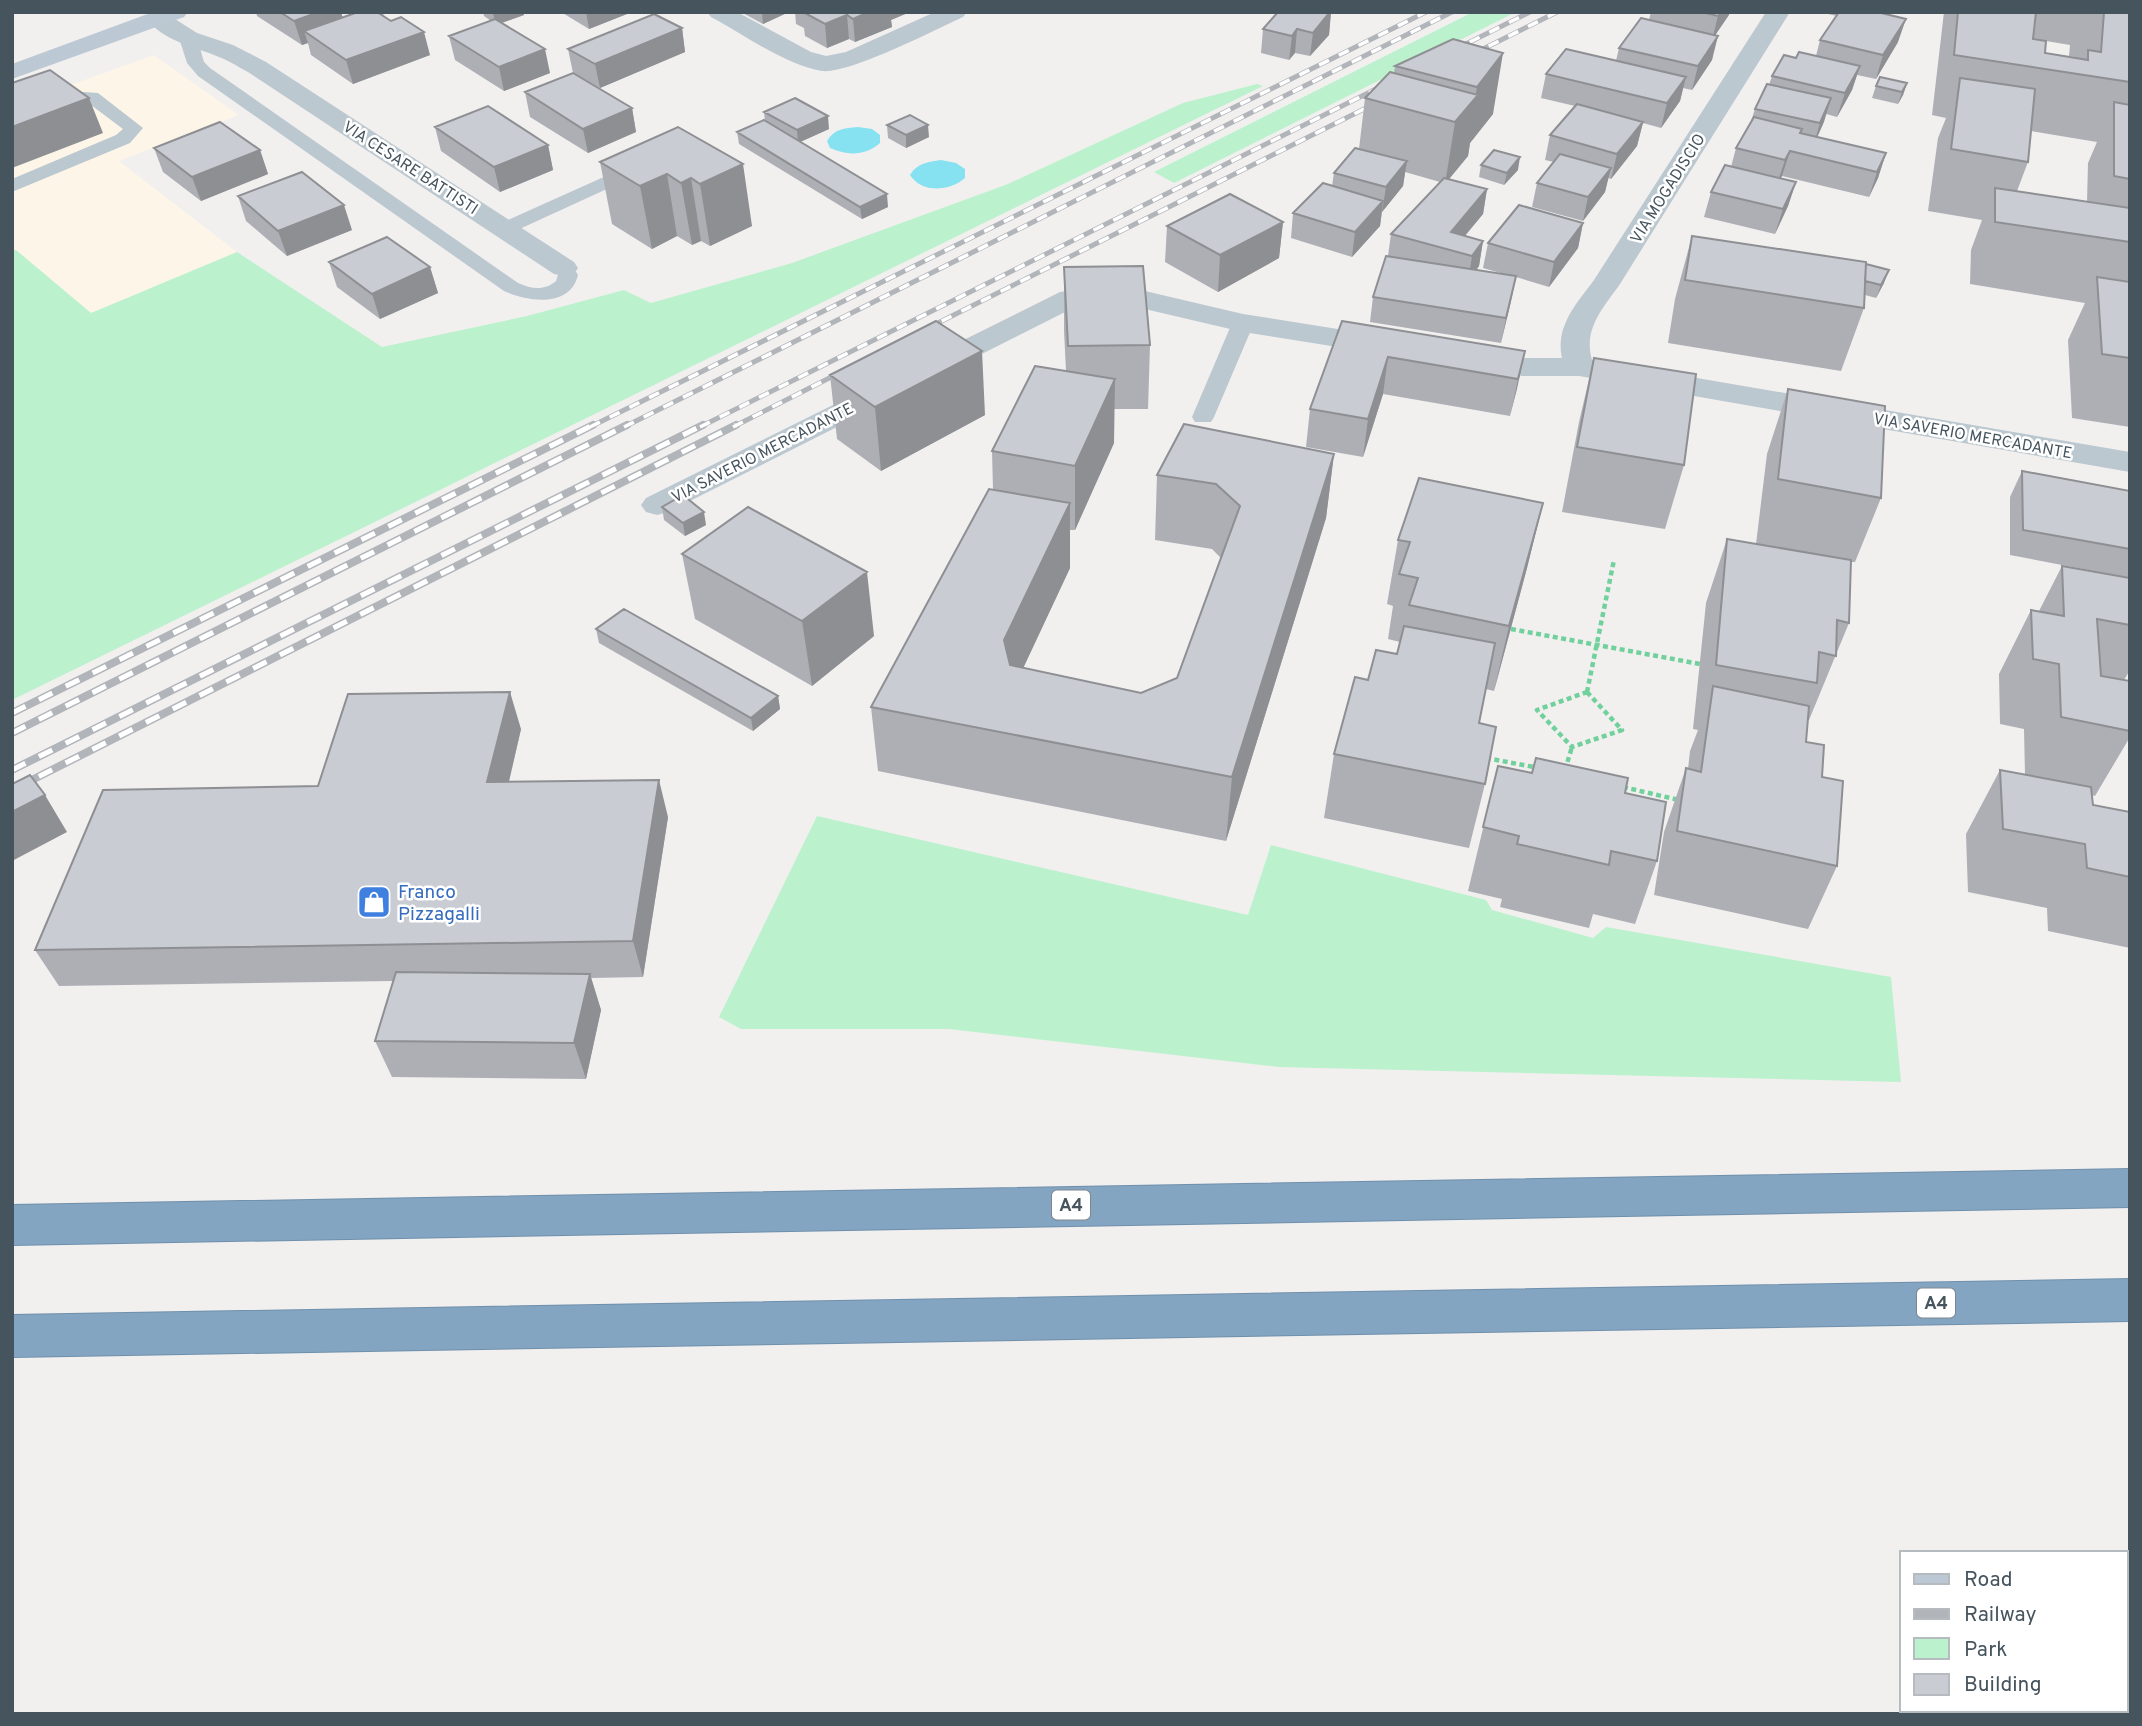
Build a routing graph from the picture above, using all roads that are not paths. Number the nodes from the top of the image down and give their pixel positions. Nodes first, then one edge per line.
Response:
1 (719, 12) edge
2 (955, 12) edge
3 (1778, 12) edge
4 (167, 16) edge
5 (188, 38) junction
6 (199, 66) junction
7 (257, 67) junction
8 (12, 72) edge
9 (221, 84) junction
10 (195, 93) dead end
11 (12, 117) edge
12 (650, 162) edge
13 (12, 186) edge
14 (506, 228) junction
15 (564, 268) joint
16 (1243, 323) junction
17 (1579, 367) junction
18 (1203, 417) dead end
19 (2130, 462) edge
20 (657, 505) dead end
21 (2130, 1188) edge
22 (12, 1225) edge
23 (2130, 1300) edge
24 (12, 1336) edge

1 - 2 street
3 - 17 street, VIA MOGADISCIO
4 - 5 street, VIA CESARE BATTISTI
4 - 8 main road
5 - 6 lane
5 - 7 street, VIA CESARE BATTISTI
6 - 7 street, VIA CESARE BATTISTI
6 - 9 lane
7 - 14 street, VIA CESARE BATTISTI
9 - 10 lane
9 - 15 lane
11 - 13 lane
12 - 14 lane
14 - 15 street, VIA CESARE BATTISTI
16 - 17 street, VIA SAVERIO MERCADANTE
16 - 18 lane
16 - 20 street, VIA SAVERIO MERCADANTE
17 - 19 street, VIA SAVERIO MERCADANTE
21 - 22 highway, A4
23 - 24 highway, A4

